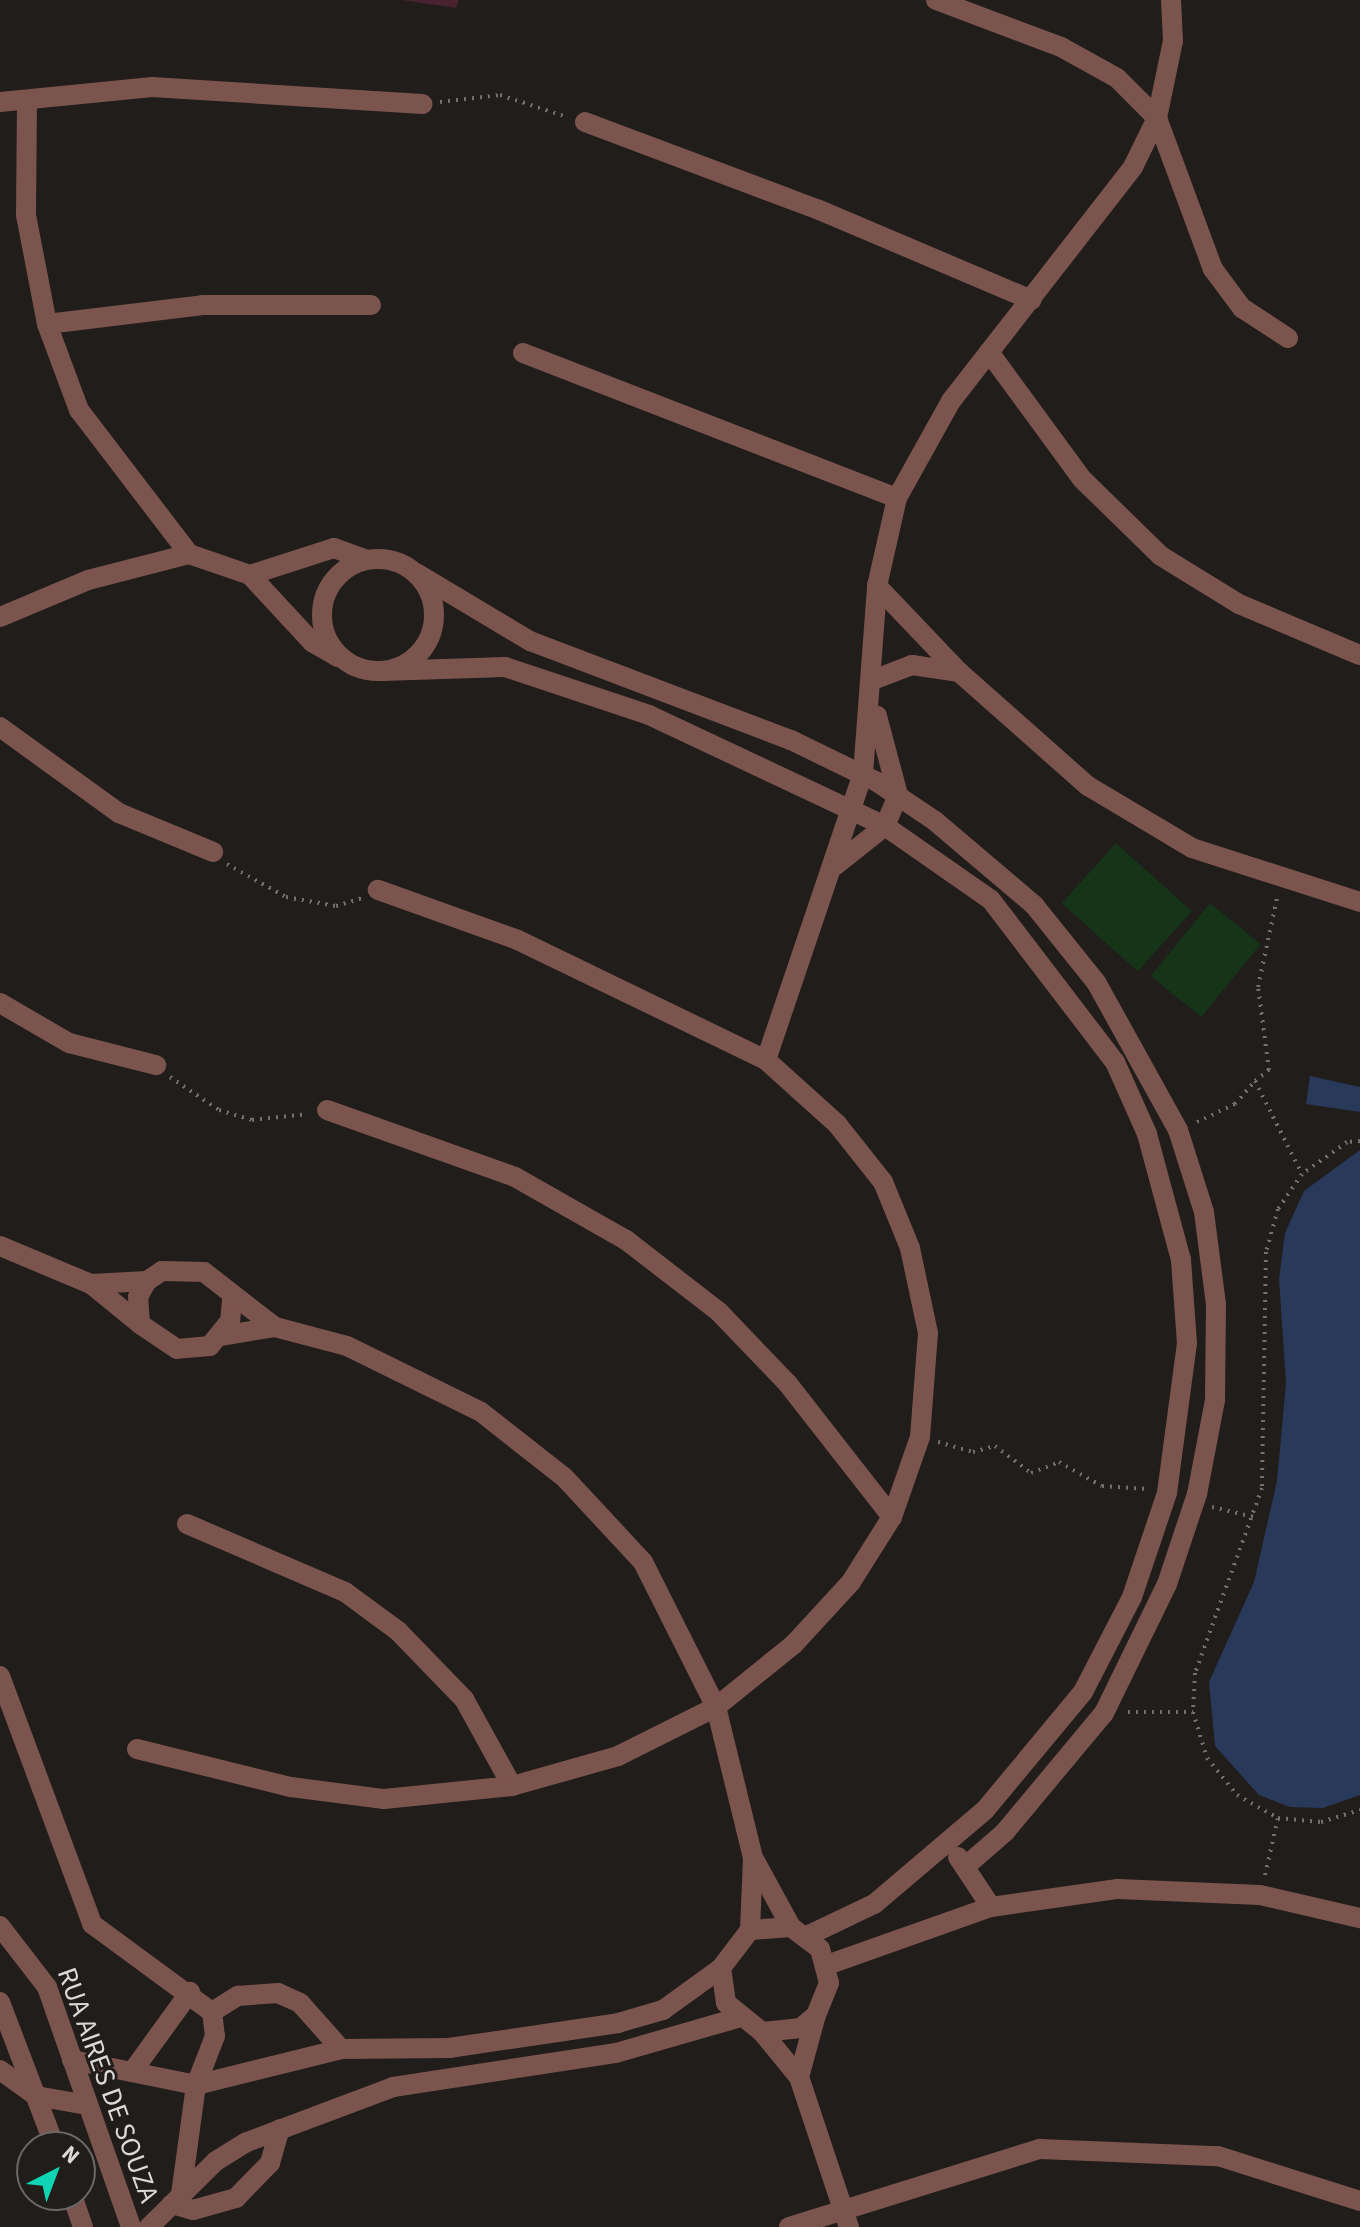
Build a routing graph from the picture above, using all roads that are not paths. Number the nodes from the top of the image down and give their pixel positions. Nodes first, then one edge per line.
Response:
1 (936, 0) edge
2 (1171, 0) edge
3 (27, 100) junction
4 (0, 102) edge
5 (422, 104) road end
6 (1157, 118) junction
7 (585, 122) road end
8 (1031, 300) junction
9 (371, 305) dead end
10 (47, 324) junction
11 (1288, 338) dead end
12 (989, 352) junction
13 (523, 353) dead end
14 (897, 498) junction
15 (189, 554) junction
16 (364, 559) junction
17 (418, 574) junction
18 (250, 575) junction
19 (877, 586) junction
20 (0, 617) edge
21 (1360, 655) edge
22 (347, 662) junction
23 (382, 671) junction
24 (959, 672) junction
25 (873, 680) junction
26 (872, 701) junction
27 (0, 727) edge
28 (871, 730) junction
29 (836, 762) junction
30 (863, 774) junction
31 (898, 795) junction
32 (848, 807) junction
33 (885, 826) junction
34 (213, 852) road end
35 (836, 865) junction
36 (378, 890) road end
37 (1360, 902) edge
38 (0, 1003) edge
39 (766, 1060) junction
40 (156, 1065) road end
41 (327, 1110) road end
42 (0, 1246) edge
43 (147, 1281) junction
44 (91, 1284) junction
45 (232, 1300) junction
46 (140, 1324) junction
47 (275, 1327) junction
48 (221, 1336) junction
49 (892, 1517) junction
50 (187, 1524) dead end
51 (0, 1676) edge
52 (716, 1707) junction
53 (137, 1749) dead end
54 (512, 1786) junction
55 (947, 1846) junction
56 (753, 1858) junction
57 (967, 1865) junction
58 (991, 1907) junction
59 (1360, 1918) edge
60 (0, 1926) edge
61 (750, 1930) junction
62 (799, 1931) junction
63 (827, 1965) junction
64 (721, 1968) junction
65 (190, 1992) junction
66 (0, 2002) edge
67 (212, 2012) junction
68 (816, 2015) junction
69 (737, 2018) junction
70 (762, 2032) junction
71 (341, 2049) junction
72 (72, 2060) junction
73 (0, 2070) edge
74 (132, 2072) junction
75 (799, 2077) junction
76 (196, 2085) junction
77 (36, 2096) junction
78 (88, 2105) junction
79 (280, 2129) junction
80 (49, 2131) edge
81 (176, 2199) junction
82 (1360, 2201) edge
83 (845, 2218) edge
84 (131, 2227) edge
85 (149, 2227) edge
86 (789, 2227) edge

1 - 6 street
2 - 6 street
3 - 4 street
3 - 5 street
3 - 10 street
6 - 8 street
6 - 11 street
7 - 8 street
8 - 12 street
9 - 10 street
10 - 15 street
12 - 14 street
12 - 21 street
13 - 14 street
14 - 19 street
15 - 18 street
15 - 20 street
16 - 17 street
16 - 18 street
16 - 22 street
17 - 23 street
17 - 29 street
18 - 22 street
19 - 24 street
19 - 25 street
22 - 23 street
23 - 32 street
24 - 25 street
24 - 37 street
25 - 26 street
26 - 28 street
26 - 31 street
27 - 34 street
28 - 29 street
28 - 30 street
29 - 30 street
30 - 31 street
30 - 32 street
31 - 33 street
31 - 57 street
32 - 33 street
32 - 35 street
33 - 35 street
33 - 55 street
35 - 39 street
36 - 39 street
38 - 40 street
39 - 49 street
41 - 49 street
42 - 44 street
43 - 44 street
43 - 45 street
43 - 46 street
44 - 46 street
45 - 47 street
45 - 48 street
46 - 48 street
47 - 48 street
47 - 52 street
49 - 52 street
50 - 54 street
51 - 65 street
52 - 54 street
52 - 56 street
53 - 54 street
55 - 57 street
55 - 62 street
56 - 61 street
56 - 62 street
57 - 58 street
58 - 59 street
58 - 63 street
60 - 72 street, RUA AIRES DE SOUZA
61 - 62 street
61 - 64 street
62 - 63 street
63 - 68 street
64 - 69 street
64 - 71 street
65 - 67 street
65 - 74 street
66 - 77 street
67 - 71 street
67 - 76 street
68 - 70 street
68 - 75 street
69 - 70 street
69 - 79 street
70 - 75 street
71 - 76 street
72 - 74 street
72 - 78 street, RUA AIRES DE SOUZA
73 - 77 street
74 - 76 street
75 - 83 street
76 - 81 street
77 - 78 street
77 - 80 street
78 - 84 street, RUA AIRES DE SOUZA
79 - 81 street
79 - 81 street
81 - 85 street
82 - 83 street
83 - 86 street

